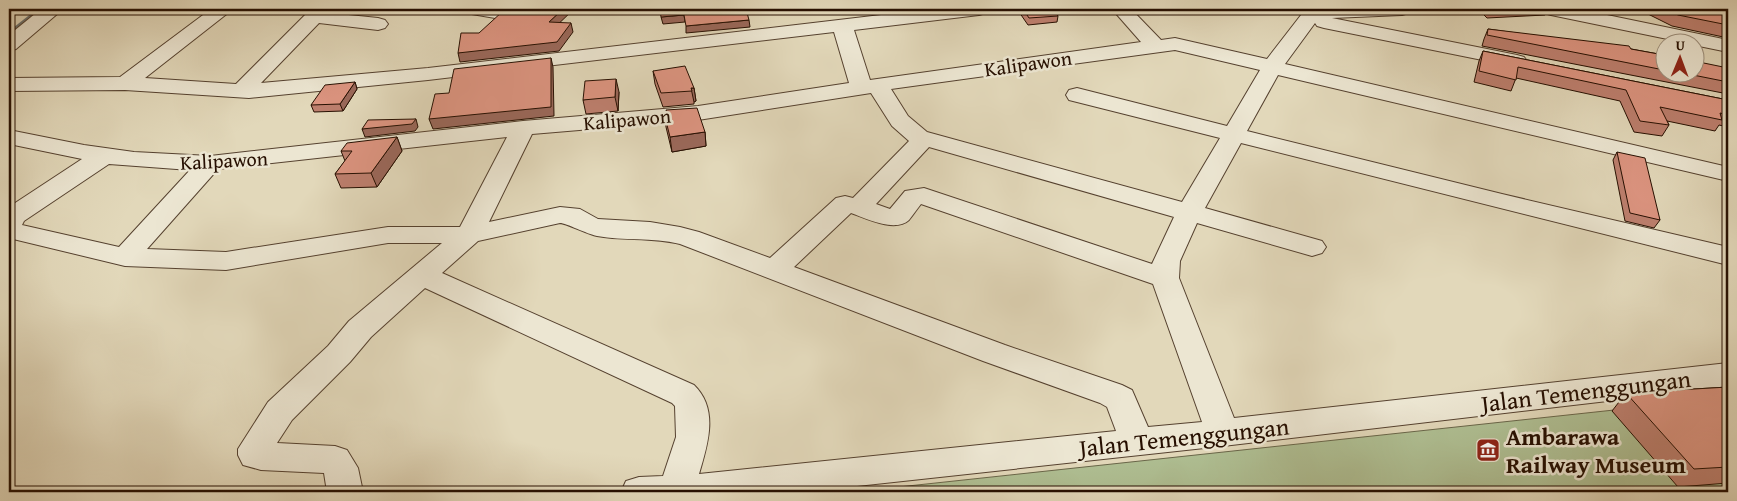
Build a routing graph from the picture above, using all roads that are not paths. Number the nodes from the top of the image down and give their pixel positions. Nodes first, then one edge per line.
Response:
1 (53, 9) edge
2 (223, 9) edge
3 (472, 9) edge
4 (519, 9) edge
5 (971, 9) edge
6 (1122, 9) edge
7 (1402, 9) edge
8 (1551, 9) edge
9 (318, 13) edge
10 (850, 19) edge
11 (1308, 19) junction
12 (378, 24) dead end
13 (9, 46) edge
14 (1156, 46) junction
15 (1728, 46) edge
16 (1533, 64) edge
17 (1272, 68) junction
18 (125, 83) junction
19 (9, 85) edge
20 (869, 86) junction
21 (241, 91) junction
22 (1077, 95) dead end
23 (523, 128) junction
24 (1234, 134) junction
25 (9, 138) edge
26 (924, 139) junction
27 (102, 156) junction
28 (210, 164) junction
29 (1728, 174) edge
30 (859, 207) junction
31 (1189, 213) junction
32 (9, 224) edge
33 (469, 235) junction
34 (1312, 247) dead end
35 (1728, 256) edge
36 (125, 257) junction
37 (776, 270) junction
38 (422, 275) junction
39 (1166, 278) junction
40 (1728, 375) edge
41 (1223, 433) junction
42 (1137, 442) junction
43 (676, 491) junction
44 (345, 492) edge
45 (639, 492) edge

1 - 13 street
2 - 18 street
3 - 4 street
5 - 10 street
6 - 14 street
7 - 11 street
8 - 15 street
9 - 12 street
9 - 21 street
10 - 20 street
10 - 21 street
11 - 16 street
11 - 17 street
14 - 17 street, Kalipawon
14 - 20 street, Kalipawon
17 - 24 street
17 - 29 street, Kalipawon
18 - 19 street
18 - 21 street
20 - 23 street, Kalipawon
20 - 26 street
22 - 24 street
23 - 28 street, Kalipawon
23 - 33 street
24 - 31 street
24 - 35 street
25 - 27 street, Kalipawon
26 - 30 street
26 - 31 street
27 - 28 street, Kalipawon
27 - 32 street
28 - 36 street
30 - 37 street
30 - 39 street
31 - 34 street
31 - 39 street
32 - 36 street
33 - 36 street
33 - 37 street
33 - 38 street
37 - 42 street
38 - 43 street
38 - 44 street
39 - 41 street
40 - 41 street, Jalan Temenggungan
41 - 42 street, Jalan Temenggungan
42 - 43 street, Jalan Temenggungan
43 - 45 street, Jalan Temenggungan

